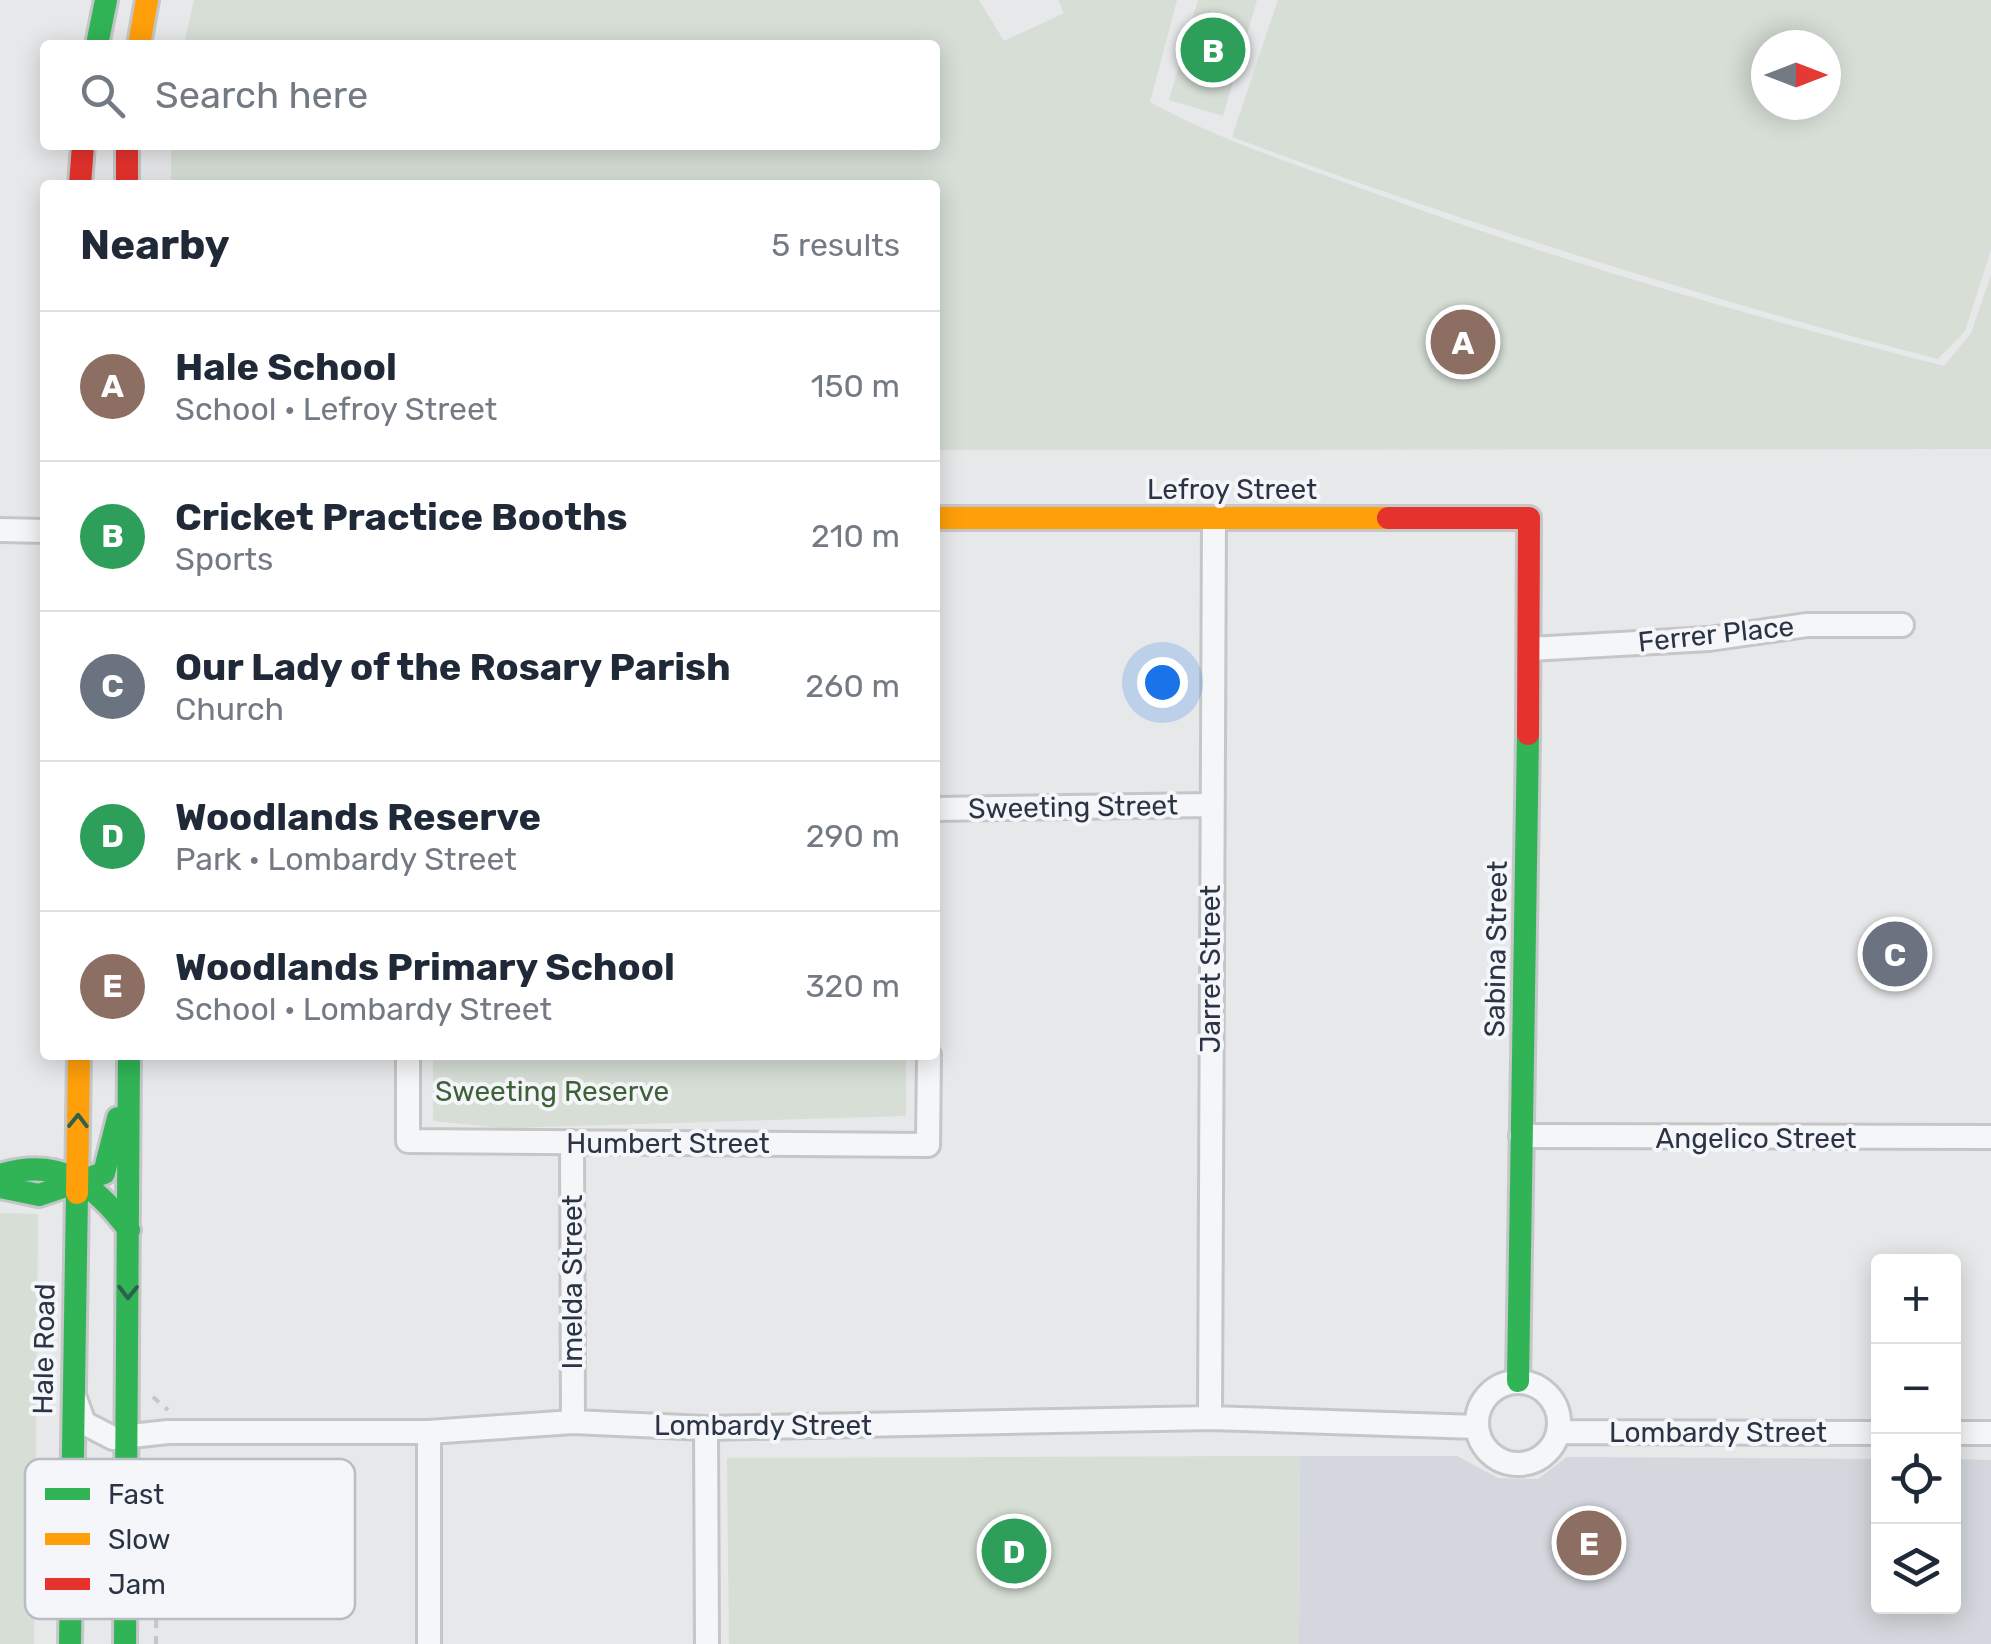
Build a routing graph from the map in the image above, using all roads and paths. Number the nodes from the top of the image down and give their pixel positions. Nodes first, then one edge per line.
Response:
1 (106, 0) edge
2 (146, 0) edge
3 (99, 40) edge
4 (140, 40) edge
5 (83, 150) edge
6 (128, 150) edge
7 (80, 180) edge
8 (126, 180) edge
9 (940, 518) edge
10 (1530, 518) joint
11 (1214, 519) junction
12 (0, 530) edge
13 (40, 530) edge
14 (1902, 624) dead end
15 (1530, 649) junction
16 (1210, 805) junction
17 (940, 809) edge
18 (78, 1060) edge
19 (128, 1060) edge
20 (408, 1060) edge
21 (929, 1060) edge
22 (1521, 1136) junction
23 (1991, 1137) edge
24 (572, 1142) junction
25 (0, 1174) edge
26 (77, 1182) junction
27 (0, 1187) edge
28 (129, 1230) junction
29 (1518, 1381) junction
30 (73, 1394) junction
31 (1210, 1418) junction
32 (572, 1422) junction
33 (706, 1428) junction
34 (1477, 1428) junction
35 (430, 1432) junction
36 (1558, 1432) junction
37 (1871, 1433) edge
38 (1961, 1433) edge
39 (1991, 1433) edge
40 (127, 1436) junction
41 (72, 1459) edge
42 (127, 1459) edge
43 (70, 1619) edge
44 (126, 1619) edge
45 (70, 1644) edge
46 (126, 1644) edge
47 (428, 1644) edge
48 (707, 1644) edge

1 - 3 street
2 - 4 street
5 - 7 street
6 - 8 street
9 - 11 street, Lefroy Street
10 - 11 street, Lefroy Street
10 - 15 street, Sabina Street
11 - 16 street, Jarret Street
12 - 13 street
14 - 15 street, Ferrer Place
15 - 22 street, Sabina Street
16 - 17 street, Sweeting Street
16 - 31 street, Jarret Street
26 -> 18 street, Hale Road
19 - 26 street
19 - 28 street
20 - 24 street, Humbert Street
21 - 24 street, Humbert Street
22 - 23 street, Angelico Street
22 - 29 street, Sabina Street
24 - 32 street, Imelda Street
25 - 26 street
26 - 27 street
26 - 28 street
26 - 30 street, Hale Road
28 -> 40 street
29 - 34 street
29 - 36 street
30 - 40 street, Lombardy Street
30 - 41 street, Hale Road
31 - 33 street, Lombardy Street
31 - 34 street, Lombardy Street
32 - 33 street, Lombardy Street
32 - 35 street, Lombardy Street
33 - 48 street
34 - 36 street
35 - 40 street, Lombardy Street
35 - 47 street
36 - 37 street, Lombardy Street
38 - 39 street
40 - 42 street
43 - 45 street, Hale Road
44 - 46 street

